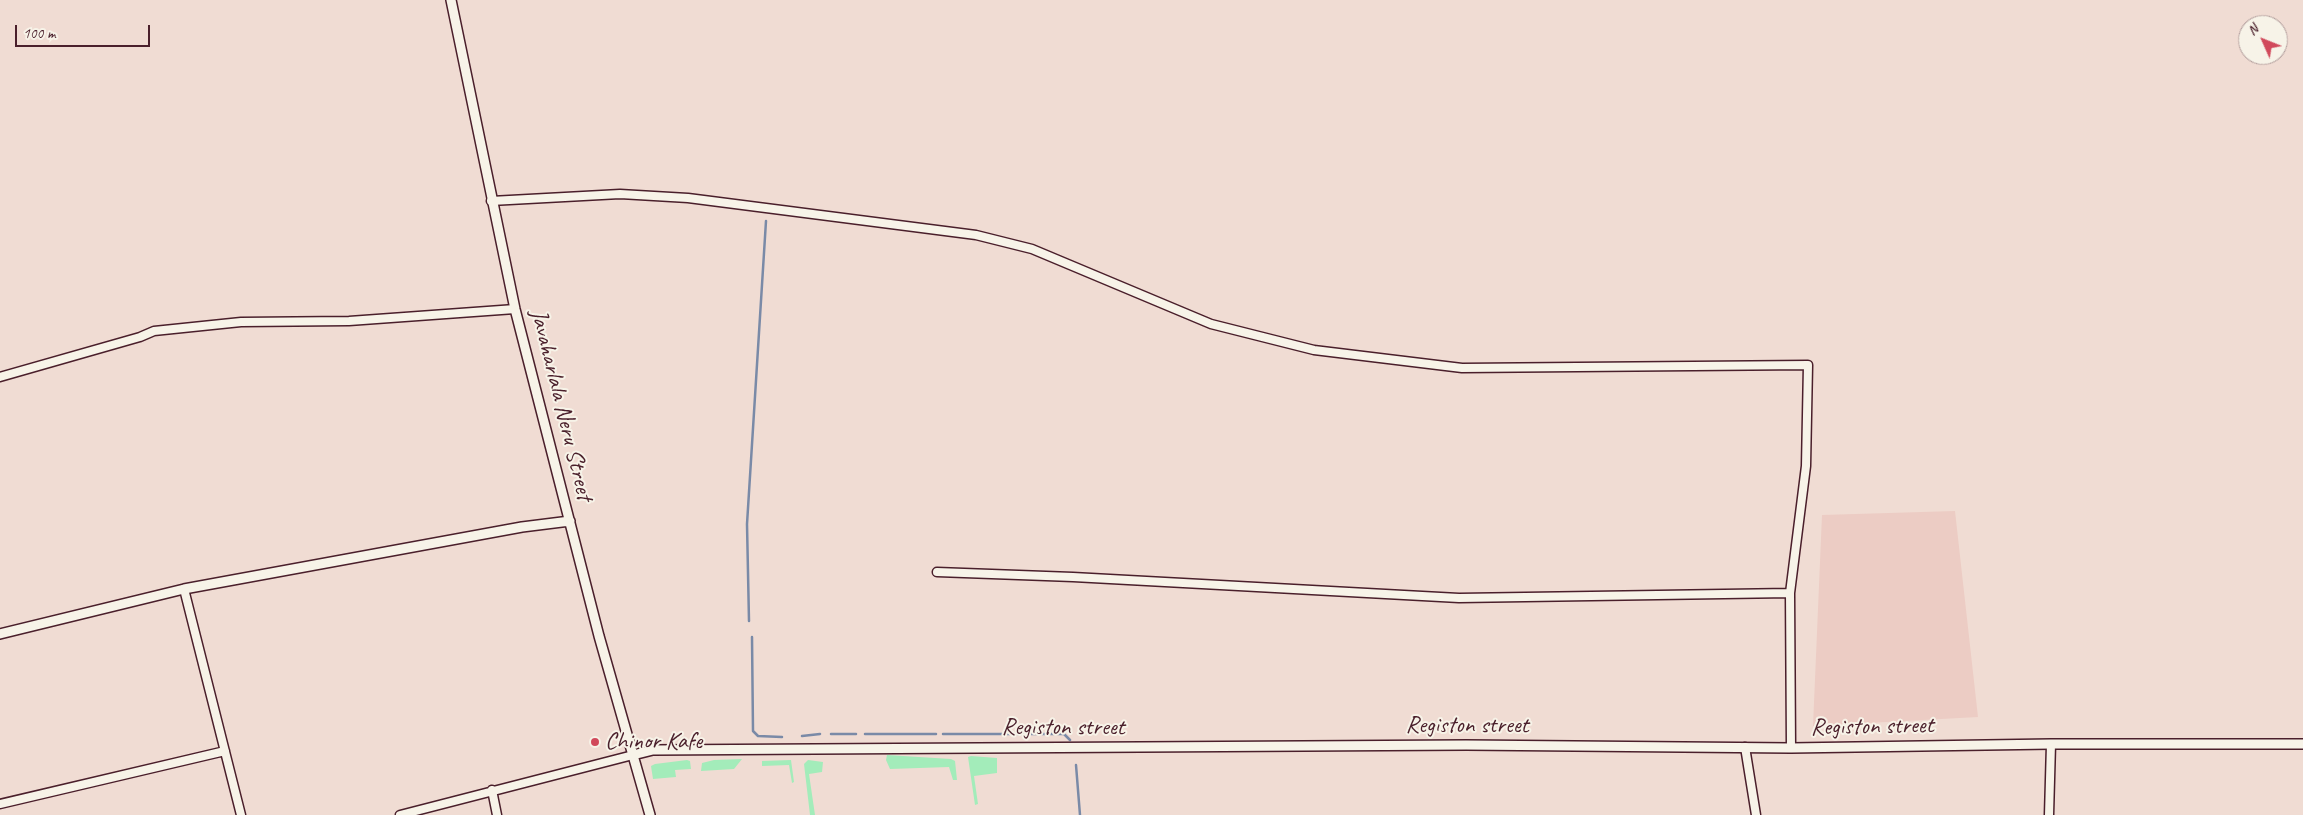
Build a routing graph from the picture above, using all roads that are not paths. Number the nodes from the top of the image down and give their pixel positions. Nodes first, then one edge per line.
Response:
1 (451, 0) edge
2 (491, 201) junction
3 (515, 309) junction
4 (0, 377) edge
5 (570, 521) junction
6 (938, 572) dead end
7 (184, 590) junction
8 (1790, 593) junction
9 (0, 634) edge
10 (2051, 744) junction
11 (2303, 744) edge
12 (1745, 748) junction
13 (1791, 748) junction
14 (225, 751) junction
15 (633, 755) junction
16 (492, 790) junction
17 (0, 804) edge
18 (241, 815) edge
19 (400, 815) edge
20 (497, 815) edge
21 (650, 815) edge
22 (1756, 815) edge
23 (2049, 815) edge

1 - 2 street, Javaharlala Neru Street
2 - 3 street, Javaharlala Neru Street
2 - 8 street
3 - 4 street
3 - 5 street, Javaharlala Neru Street
5 - 7 street
5 - 15 street, Javaharlala Neru Street
6 - 8 street
7 - 9 street
7 - 14 street
8 - 13 street
10 - 11 street, Registon street
10 - 13 street, Registon street
10 - 23 street
12 - 13 street, Registon street
12 - 15 street, Registon street
12 - 22 street
14 - 17 street
14 - 18 street
15 - 16 street
15 - 21 street, Javaharlala Neru Street
16 - 19 street
16 - 20 street

